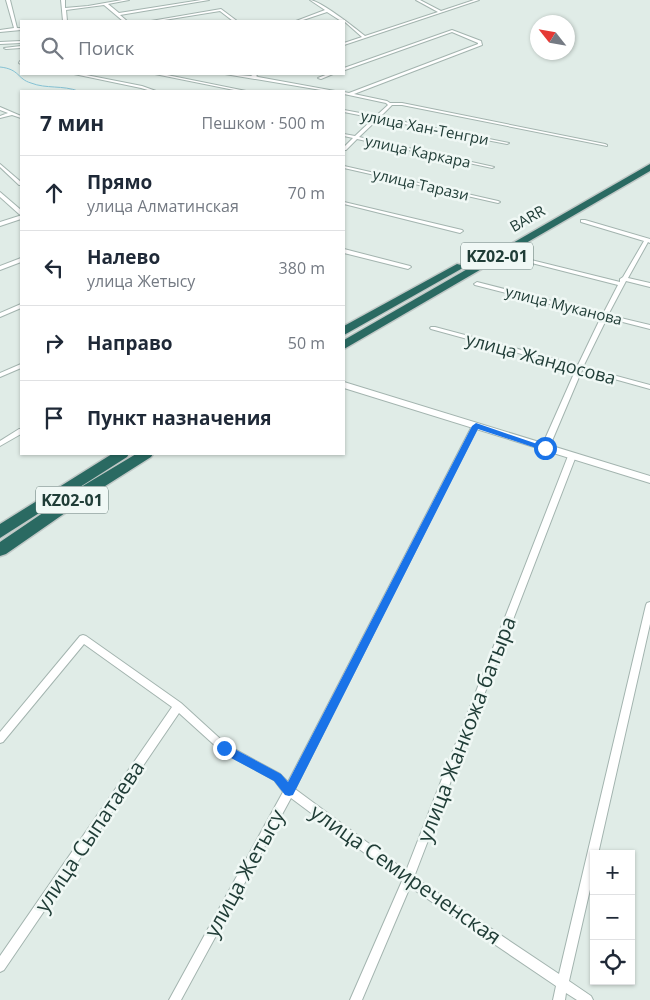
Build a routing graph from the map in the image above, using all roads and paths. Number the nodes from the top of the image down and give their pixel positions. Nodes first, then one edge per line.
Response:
1 (8, 0) edge
2 (63, 0) edge
3 (101, 0) edge
4 (127, 0) edge
5 (207, 0) edge
6 (312, 0) edge
7 (418, 0) edge
8 (458, 0) edge
9 (477, 0) edge
10 (105, 4) junction
11 (466, 4) junction
12 (64, 9) junction
13 (221, 10) junction
14 (328, 10) junction
15 (441, 12) junction
16 (118, 14) junction
17 (65, 20) edge
18 (124, 20) edge
19 (159, 20) edge
20 (233, 20) edge
21 (301, 20) edge
22 (343, 20) edge
23 (345, 22) edge
24 (16, 29) junction
25 (20, 29) edge
26 (0, 31) edge
27 (364, 37) junction
28 (20, 42) edge
29 (0, 43) edge
30 (345, 44) edge
31 (20, 47) edge
32 (0, 48) edge
33 (345, 69) edge
34 (81, 75) edge
35 (162, 75) edge
36 (242, 75) edge
37 (328, 75) edge
38 (256, 76) edge
39 (320, 78) dead end
40 (151, 90) edge
41 (239, 90) edge
42 (328, 90) edge
43 (345, 93) edge
44 (350, 94) junction
45 (390, 104) junction
46 (0, 108) edge
47 (345, 111) edge
48 (12, 113) junction
49 (20, 117) edge
50 (0, 118) edge
51 (377, 118) junction
52 (345, 135) edge
53 (356, 138) junction
54 (507, 143) dead end
55 (605, 145) dead end
56 (345, 148) edge
57 (650, 159) edge
58 (0, 165) edge
59 (345, 167) edge
60 (492, 167) dead end
61 (650, 167) edge
62 (20, 183) edge
63 (2, 198) edge
64 (498, 202) dead end
65 (345, 203) edge
66 (20, 214) edge
67 (20, 215) edge
68 (583, 221) dead end
69 (0, 224) edge
70 (460, 231) dead end
71 (648, 240) edge
72 (345, 251) edge
73 (515, 258) dead end
74 (20, 260) edge
75 (408, 267) dead end
76 (0, 268) edge
77 (622, 281) junction
78 (477, 284) dead end
79 (650, 285) edge
80 (20, 306) edge
81 (0, 315) edge
82 (604, 315) junction
83 (650, 327) edge
84 (433, 328) dead end
85 (345, 330) edge
86 (345, 344) edge
87 (20, 366) edge
88 (579, 368) junction
89 (0, 375) edge
90 (345, 385) edge
91 (650, 387) edge
92 (476, 426) junction
93 (20, 432) edge
94 (0, 444) edge
95 (545, 448) junction
96 (120, 455) edge
97 (144, 455) edge
98 (572, 456) junction
99 (650, 480) edge
100 (0, 532) edge
101 (0, 550) edge
102 (650, 605) edge
103 (178, 706) junction
104 (0, 739) edge
105 (289, 791) junction
106 (408, 879) junction
107 (0, 966) edge
108 (564, 984) junction
109 (175, 1000) edge
110 (356, 1000) edge
111 (560, 1000) edge
112 (587, 1000) edge

1 - 24 street
2 - 12 street
3 - 10 street
4 - 10 street
5 - 13 street
5 - 16 street
6 - 14 street
7 - 15 street
8 - 11 street
9 - 11 street
10 - 12 street
10 - 16 street
11 - 15 street
12 - 17 street
13 - 19 street
13 - 20 street
14 - 21 street
14 - 22 street
15 - 27 street
16 - 18 street
23 - 27 street
24 - 25 street
24 - 26 street
27 - 30 street
28 - 29 street
31 - 32 street
33 - 44 street
34 - 40 street
35 - 41 street
36 - 38 street
37 - 39 street
38 - 42 street
43 - 44 street
44 - 45 street
45 - 51 street
45 - 55 street
46 - 48 street
47 - 51 street, улица Хан-Тенгри
48 - 49 street
48 - 50 street
51 - 53 street
51 - 54 street, улица Хан-Тенгри
52 - 53 street, улица Каркара
53 - 56 street
53 - 60 street, улица Каркара
57 - 85 highway, BARR / KZ02-01
58 - 62 street
59 - 64 street, улица Тарази
61 - 86 highway, BARR / KZ02-01
63 - 66 street
65 - 70 street
67 - 69 street
68 - 71 street
71 - 77 street
72 - 75 street
73 - 77 street
74 - 76 street
77 - 79 street
77 - 82 street
78 - 82 street, улица Муканова
80 - 81 street
82 - 83 street, улица Муканова
82 - 88 street
84 - 88 street, улица Жандосова
87 - 89 street
88 - 91 street, улица Жандосова
88 - 95 street
90 - 92 street
92 - 95 street
92 - 105 street, улица Жетысу
93 - 94 street
95 - 98 street
96 - 100 highway, KZ02-01
97 - 101 highway, KZ02-01
98 - 99 street
98 - 106 street, улица Жанкожа батыра
102 - 108 street
103 - 104 street, улица Семиреченская
103 - 105 street, улица Семиреченская
103 - 107 street, улица Сыпатаева
105 - 106 street, улица Семиреченская
105 - 109 street, улица Жетысу
106 - 108 street, улица Семиреченская
106 - 110 street, улица Жанкожа батыра
108 - 111 street
108 - 112 street, улица Семиреченская

